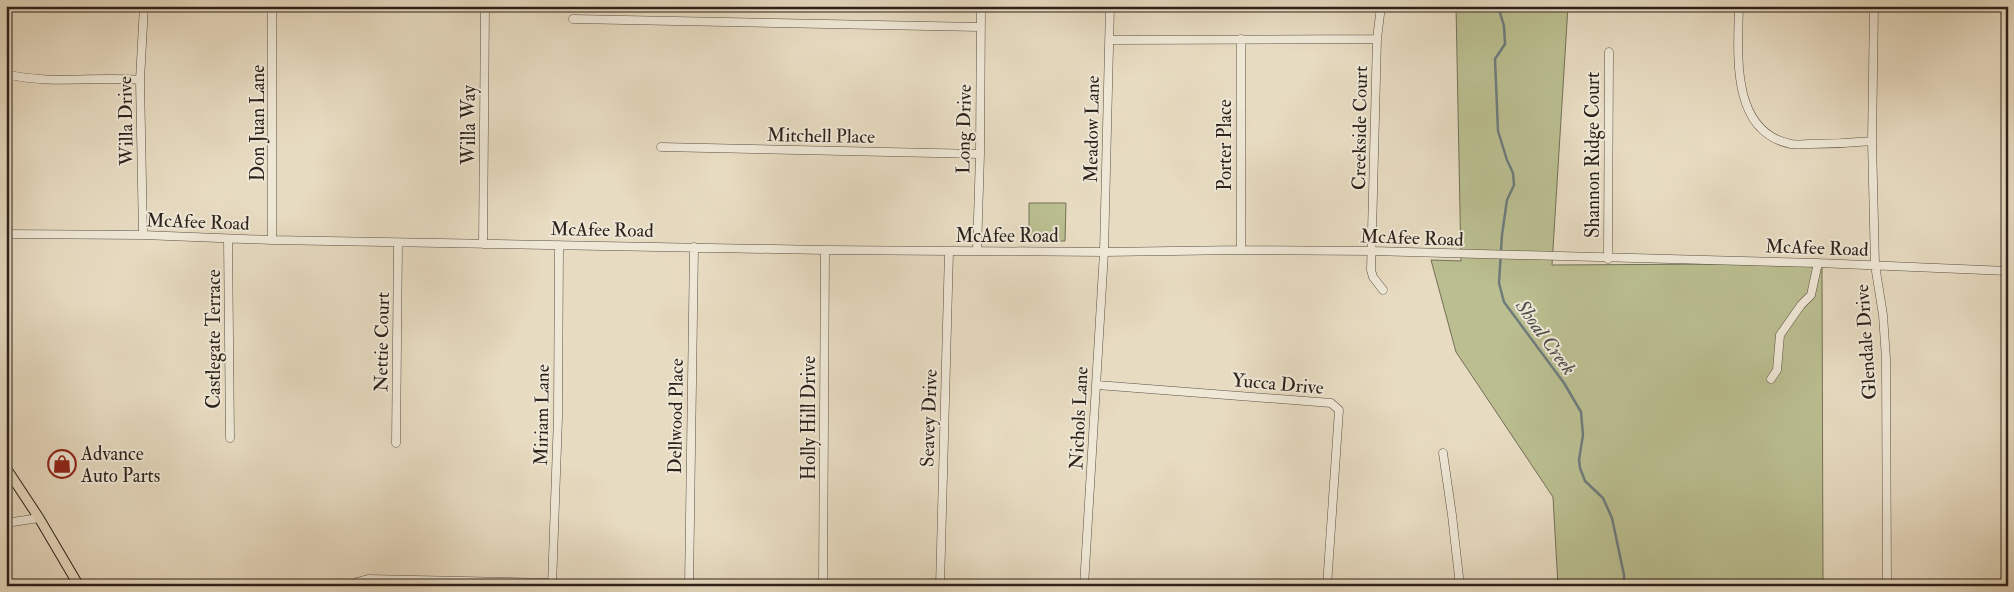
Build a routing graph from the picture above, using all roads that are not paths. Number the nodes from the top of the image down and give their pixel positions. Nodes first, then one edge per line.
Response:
1 (144, 6) edge
2 (272, 6) edge
3 (485, 6) edge
4 (981, 6) edge
5 (1110, 6) edge
6 (1382, 6) edge
7 (1739, 6) edge
8 (1874, 6) edge
9 (573, 19) dead end
10 (980, 27) junction
11 (1241, 39) junction
12 (1378, 39) junction
13 (1109, 40) junction
14 (1609, 52) dead end
15 (6, 74) edge
16 (140, 80) junction
17 (1872, 141) junction
18 (662, 147) dead end
19 (980, 154) junction
20 (6, 234) edge
21 (143, 235) junction
22 (228, 239) junction
23 (272, 240) junction
24 (398, 242) junction
25 (483, 244) junction
26 (559, 245) junction
27 (694, 247) junction
28 (825, 250) junction
29 (1241, 250) junction
30 (949, 251) junction
31 (977, 251) junction
32 (1372, 251) junction
33 (1104, 252) junction
34 (1608, 259) junction
35 (1818, 263) junction
36 (1875, 265) junction
37 (2008, 270) edge
38 (1383, 290) dead end
39 (1771, 379) dead end
40 (2008, 379) edge
41 (1097, 385) junction
42 (2007, 414) edge
43 (230, 438) dead end
44 (396, 443) dead end
45 (1443, 453) dead end
46 (6, 468) edge
47 (39, 518) junction
48 (6, 523) edge
49 (552, 584) edge
50 (79, 586) edge
51 (352, 586) edge
52 (689, 586) edge
53 (823, 586) edge
54 (940, 586) edge
55 (1084, 586) edge
56 (1327, 586) edge
57 (1460, 586) edge
58 (1887, 586) edge
59 (2007, 586) edge

1 - 16 street, Willa Drive
2 - 23 street, Don Juan Lane
3 - 25 street, Willa Way
4 - 10 street, Long Drive
5 - 13 street, Meadow Lane
6 - 12 street, Creekside Court
7 - 17 street
8 - 17 street, Glendale Drive
9 - 10 street
10 - 19 street, Long Drive
11 - 12 street
11 - 13 street
11 - 29 street, Porter Place
12 - 32 street, Creekside Court
13 - 33 street, Meadow Lane
14 - 34 street, Shannon Ridge Court
15 - 16 street
16 - 21 street, Willa Drive
17 - 36 street, Glendale Drive
18 - 19 street, Mitchell Place
19 - 31 street, Long Drive
20 - 21 street, McAfee Road
21 - 22 street, McAfee Road
22 - 23 street, McAfee Road
22 - 43 street, Castlegate Terrace
23 - 24 street, McAfee Road
24 - 25 street, McAfee Road
24 - 44 street, Nettie Court
25 - 26 street, McAfee Road
26 - 27 street, McAfee Road
26 - 49 street, Miriam Lane
27 - 28 street, McAfee Road
27 - 52 street, Dellwood Place
28 - 30 street, McAfee Road
28 - 53 street, Holly Hill Drive
29 - 32 street, McAfee Road
29 - 33 street, McAfee Road
30 - 31 street, McAfee Road
30 - 54 street, Seavey Drive
31 - 33 street, McAfee Road
32 - 34 street, McAfee Road
32 - 38 street, Creekside Court
33 - 41 street, Nichols Lane
34 - 35 street, McAfee Road
35 - 36 street, McAfee Road
35 - 39 street
36 - 37 street, McAfee Road
36 - 58 street, Glendale Drive
40 - 42 street
41 - 55 street, Nichols Lane
41 - 56 street, Yucca Drive
42 - 59 street
45 - 57 street
46 - 47 main road
47 - 48 street
47 - 50 main road
49 - 51 street

